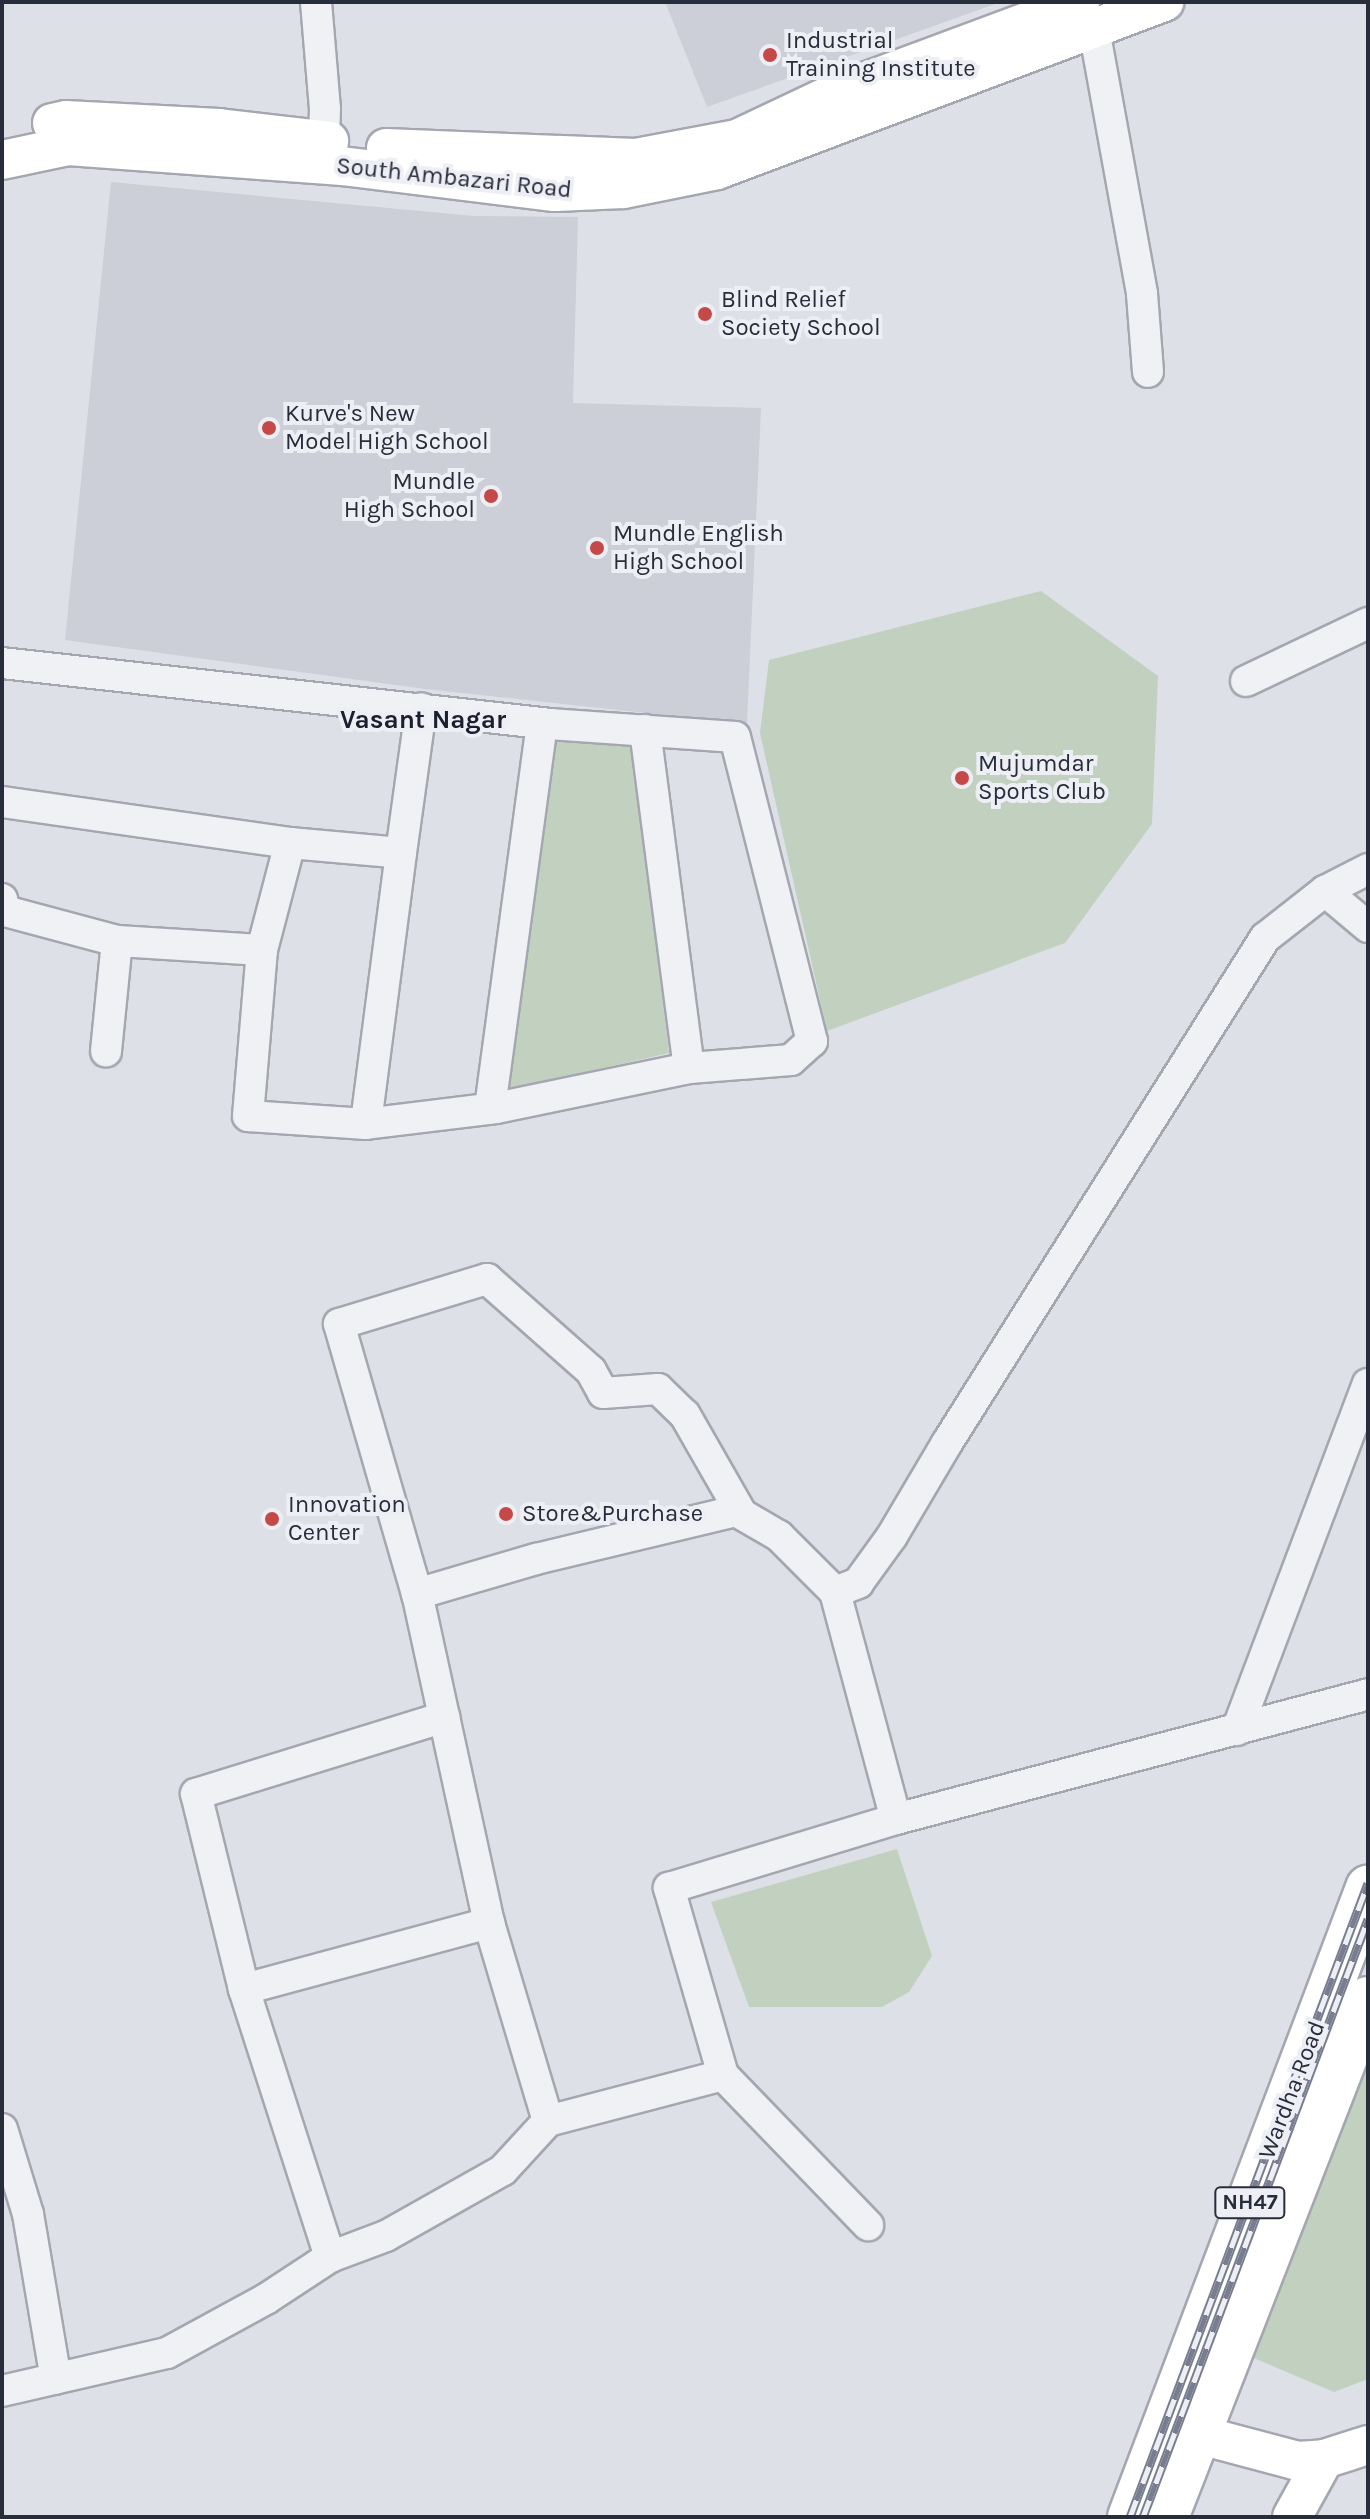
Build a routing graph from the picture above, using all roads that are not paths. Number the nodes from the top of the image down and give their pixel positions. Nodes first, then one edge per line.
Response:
1 (316, 2) edge
2 (1164, 2) edge
3 (1087, 16) edge
4 (2, 134) edge
5 (324, 140) junction
6 (2, 160) edge
7 (1148, 372) dead end
8 (1368, 623) edge
9 (2, 663) edge
10 (1246, 681) dead end
11 (421, 708) junction
12 (542, 723) junction
13 (645, 730) junction
14 (2, 802) edge
15 (290, 843) junction
16 (401, 853) junction
17 (1368, 869) edge
18 (1325, 891) junction
19 (2, 899) edge
20 (1368, 927) edge
21 (117, 941) junction
22 (262, 950) junction
23 (106, 1051) dead end
24 (689, 1068) junction
25 (490, 1108) junction
26 (366, 1124) junction
27 (1368, 1384) edge
28 (740, 1511) junction
29 (835, 1592) junction
30 (417, 1594) junction
31 (1368, 1694) edge
32 (444, 1717) junction
33 (1237, 1730) junction
34 (896, 1819) junction
35 (1368, 1888) edge
36 (489, 1923) junction
37 (244, 1989) junction
38 (1368, 1999) edge
39 (723, 2075) junction
40 (548, 2121) junction
41 (2, 2129) edge
42 (868, 2225) dead end
43 (330, 2257) junction
44 (56, 2379) junction
45 (2, 2391) edge
46 (1185, 2422) junction
47 (1353, 2445) edge
48 (1130, 2517) edge
49 (1166, 2517) edge
50 (1292, 2517) edge

1 - 5 street
2 - 3 main road, South Ambazari Road
3 - 5 main road, South Ambazari Road
3 - 6 main road, South Ambazari Road
3 - 7 street
4 - 5 main road, South Ambazari Road
8 - 10 street
9 - 11 street
11 - 12 street
11 - 16 street
12 - 13 street
12 - 25 street
13 - 24 street
13 - 24 street
14 - 15 street
15 - 16 street
15 - 22 street
16 - 26 street
17 - 18 street
18 - 20 street
18 - 29 street
19 - 21 street
21 - 22 street
21 - 23 street
22 - 26 street
24 - 25 street
25 - 26 street
27 - 33 street
28 - 29 street
28 - 30 street
28 - 30 street
29 - 34 street
30 - 32 street
31 - 33 street
32 - 36 street
32 - 37 street
33 - 34 street
34 - 39 street
35 - 46 highway, Wardha Road / NH47
36 - 37 street
36 - 40 street
37 - 43 street
38 - 46 highway, Wardha Road / NH47
39 - 40 street
39 - 42 street
40 - 43 street
41 - 44 street
43 - 44 street
44 - 45 street
46 - 47 main road
46 - 48 highway, Wardha Road / NH47
46 - 49 highway, Wardha Road / NH47
47 - 50 main road

